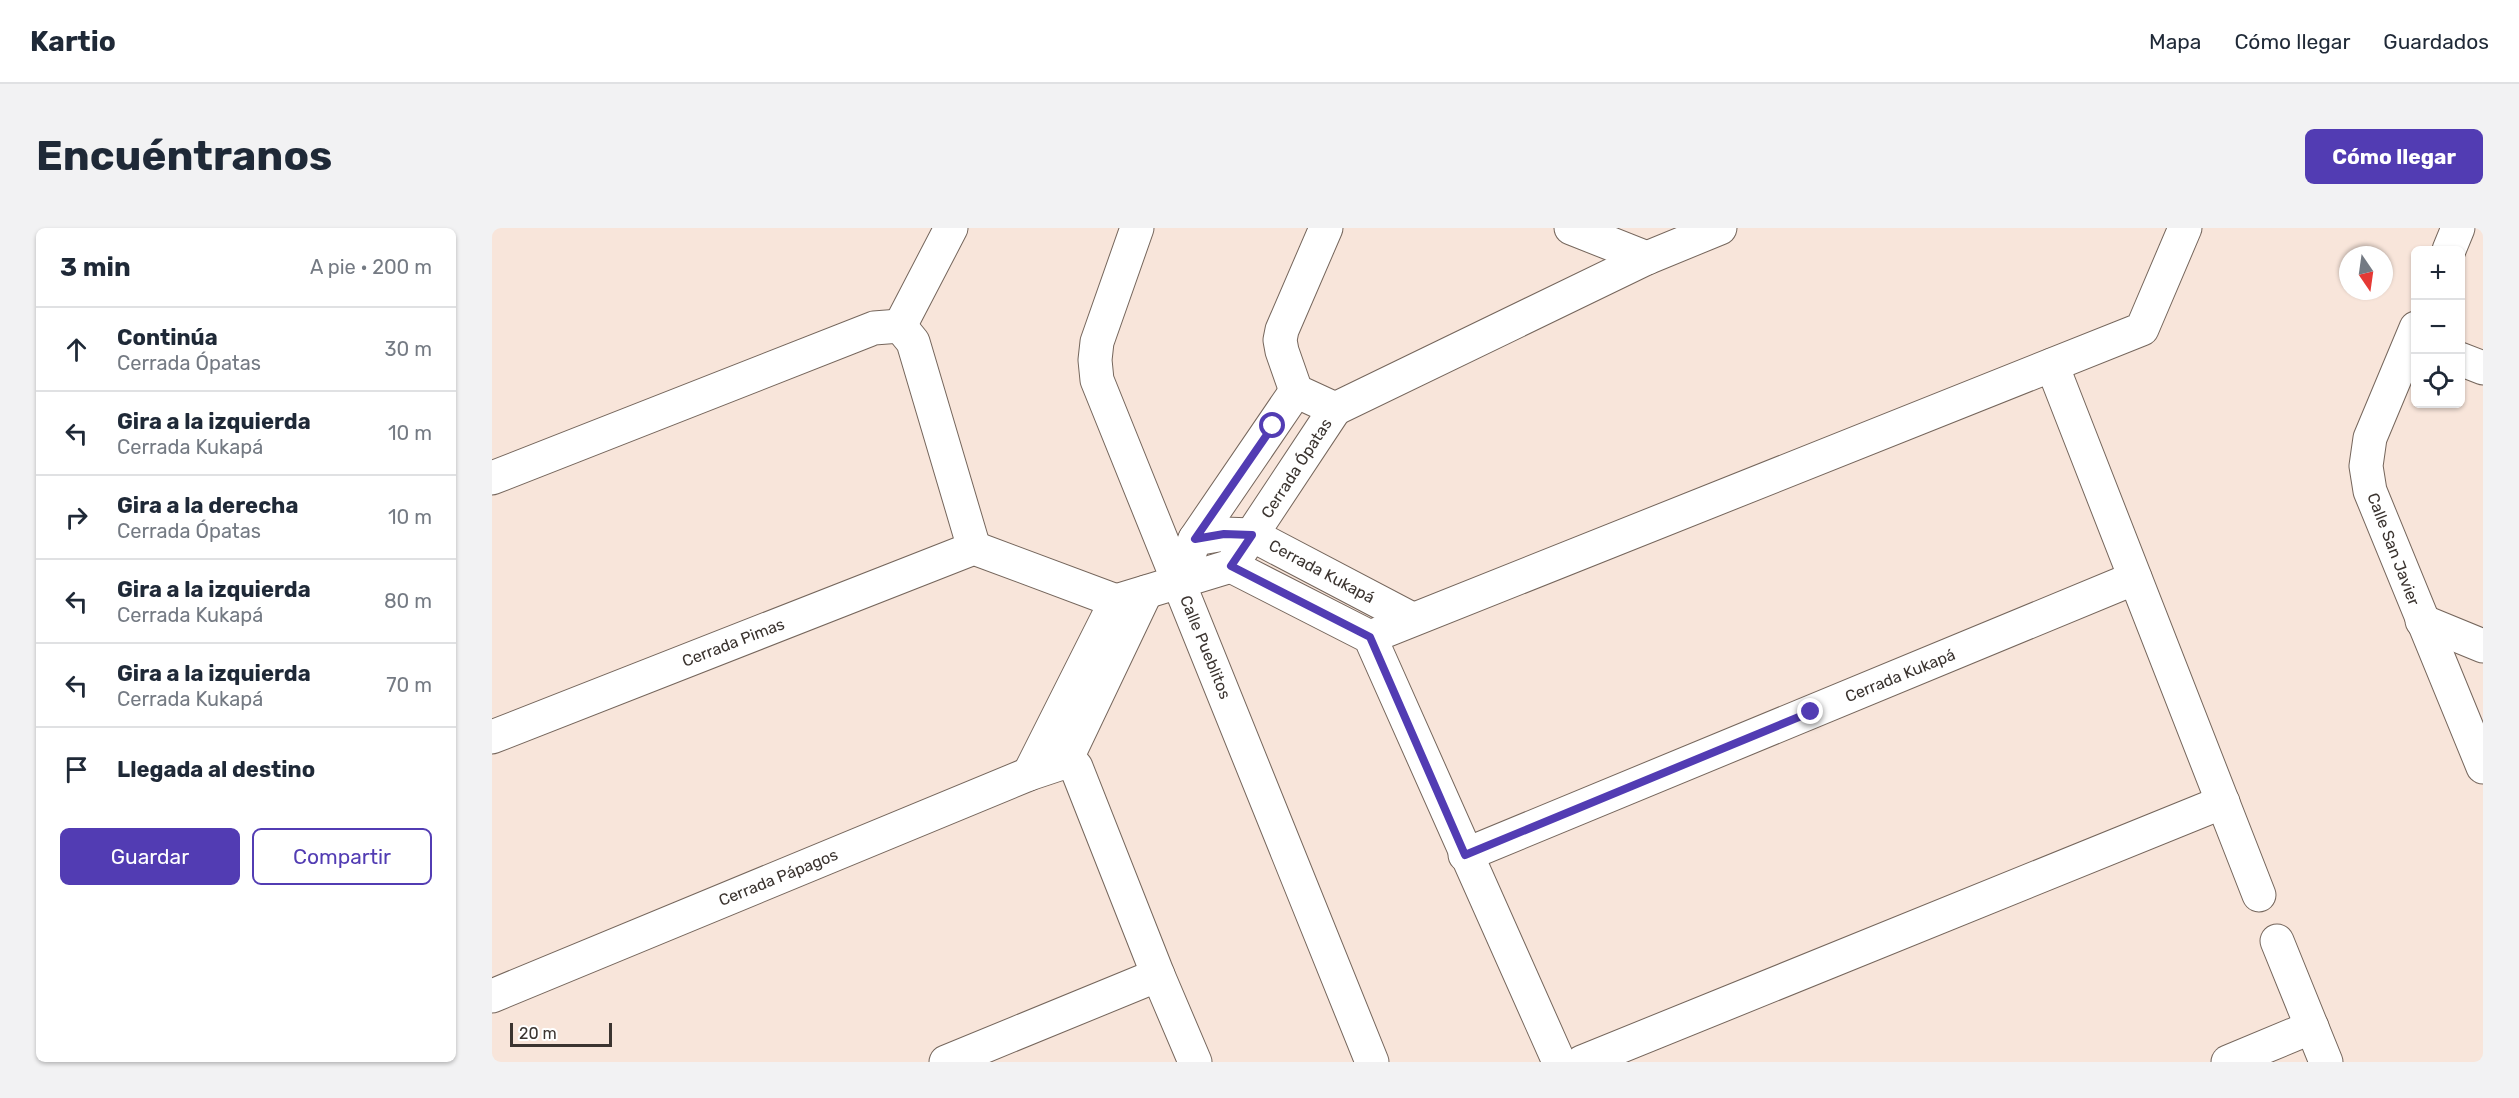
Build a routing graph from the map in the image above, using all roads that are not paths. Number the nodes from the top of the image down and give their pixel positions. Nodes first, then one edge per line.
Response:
1 (951, 228) edge
2 (1137, 228) edge
3 (1326, 228) edge
4 (1571, 228) edge
5 (1720, 228) edge
6 (2185, 228) edge
7 (2458, 228) edge
8 (2451, 246) edge
9 (1647, 258) junction
10 (900, 327) junction
11 (2411, 343) edge
12 (2465, 361) edge
13 (2052, 365) junction
14 (2483, 368) edge
15 (1296, 391) junction
16 (1335, 409) junction
17 (492, 478) edge
18 (1252, 535) junction
19 (1195, 539) junction
20 (974, 548) junction
21 (1231, 566) junction
22 (2135, 578) junction
23 (1180, 582) junction
24 (1131, 597) junction
25 (1412, 618) junction
26 (2422, 621) junction
27 (1370, 637) junction
28 (2483, 646) edge
29 (492, 737) edge
30 (1065, 762) junction
31 (2483, 767) edge
32 (1029, 774) junction
33 (2223, 802) junction
34 (1465, 855) junction
35 (2259, 895) dead end
36 (2277, 941) dead end
37 (1158, 975) junction
38 (492, 996) edge
39 (2312, 1028) junction
40 (946, 1062) edge
41 (1195, 1062) edge
42 (1372, 1062) edge
43 (1559, 1062) edge
44 (1582, 1062) edge
45 (2228, 1062) edge
46 (2326, 1062) edge

1 - 10 street
2 - 23 street, Calle Pueblitos
3 - 15 street
4 - 9 street
5 - 9 street, Cerrada Ópatas
6 - 13 street
7 - 8 street
9 - 16 street, Cerrada Ópatas
10 - 17 street
10 - 20 street
11 - 26 street, Calle San Javier
12 - 14 street
13 - 22 street
13 - 25 street
15 - 16 street, Cerrada Ópatas
15 - 19 street
16 - 18 street, Cerrada Ópatas
18 - 19 street, Cerrada Kukapá
18 - 21 street, Cerrada Ópatas
18 - 25 street, Cerrada Kukapá
19 - 23 street
20 - 24 street
20 - 29 street, Cerrada Pimas
21 - 23 street
21 - 27 street
22 - 33 street
22 - 34 street, Cerrada Kukapá
23 - 24 street
23 - 42 street, Calle Pueblitos
24 - 30 street
24 - 32 street
25 - 27 street
26 - 28 street
26 - 31 street, Calle San Javier
27 - 34 street
30 - 32 street, Cerrada Pápagos
30 - 37 street
32 - 38 street, Cerrada Pápagos
33 - 35 street
33 - 44 street
34 - 43 street
36 - 39 street
37 - 40 street
37 - 41 street
39 - 45 street
39 - 46 street

